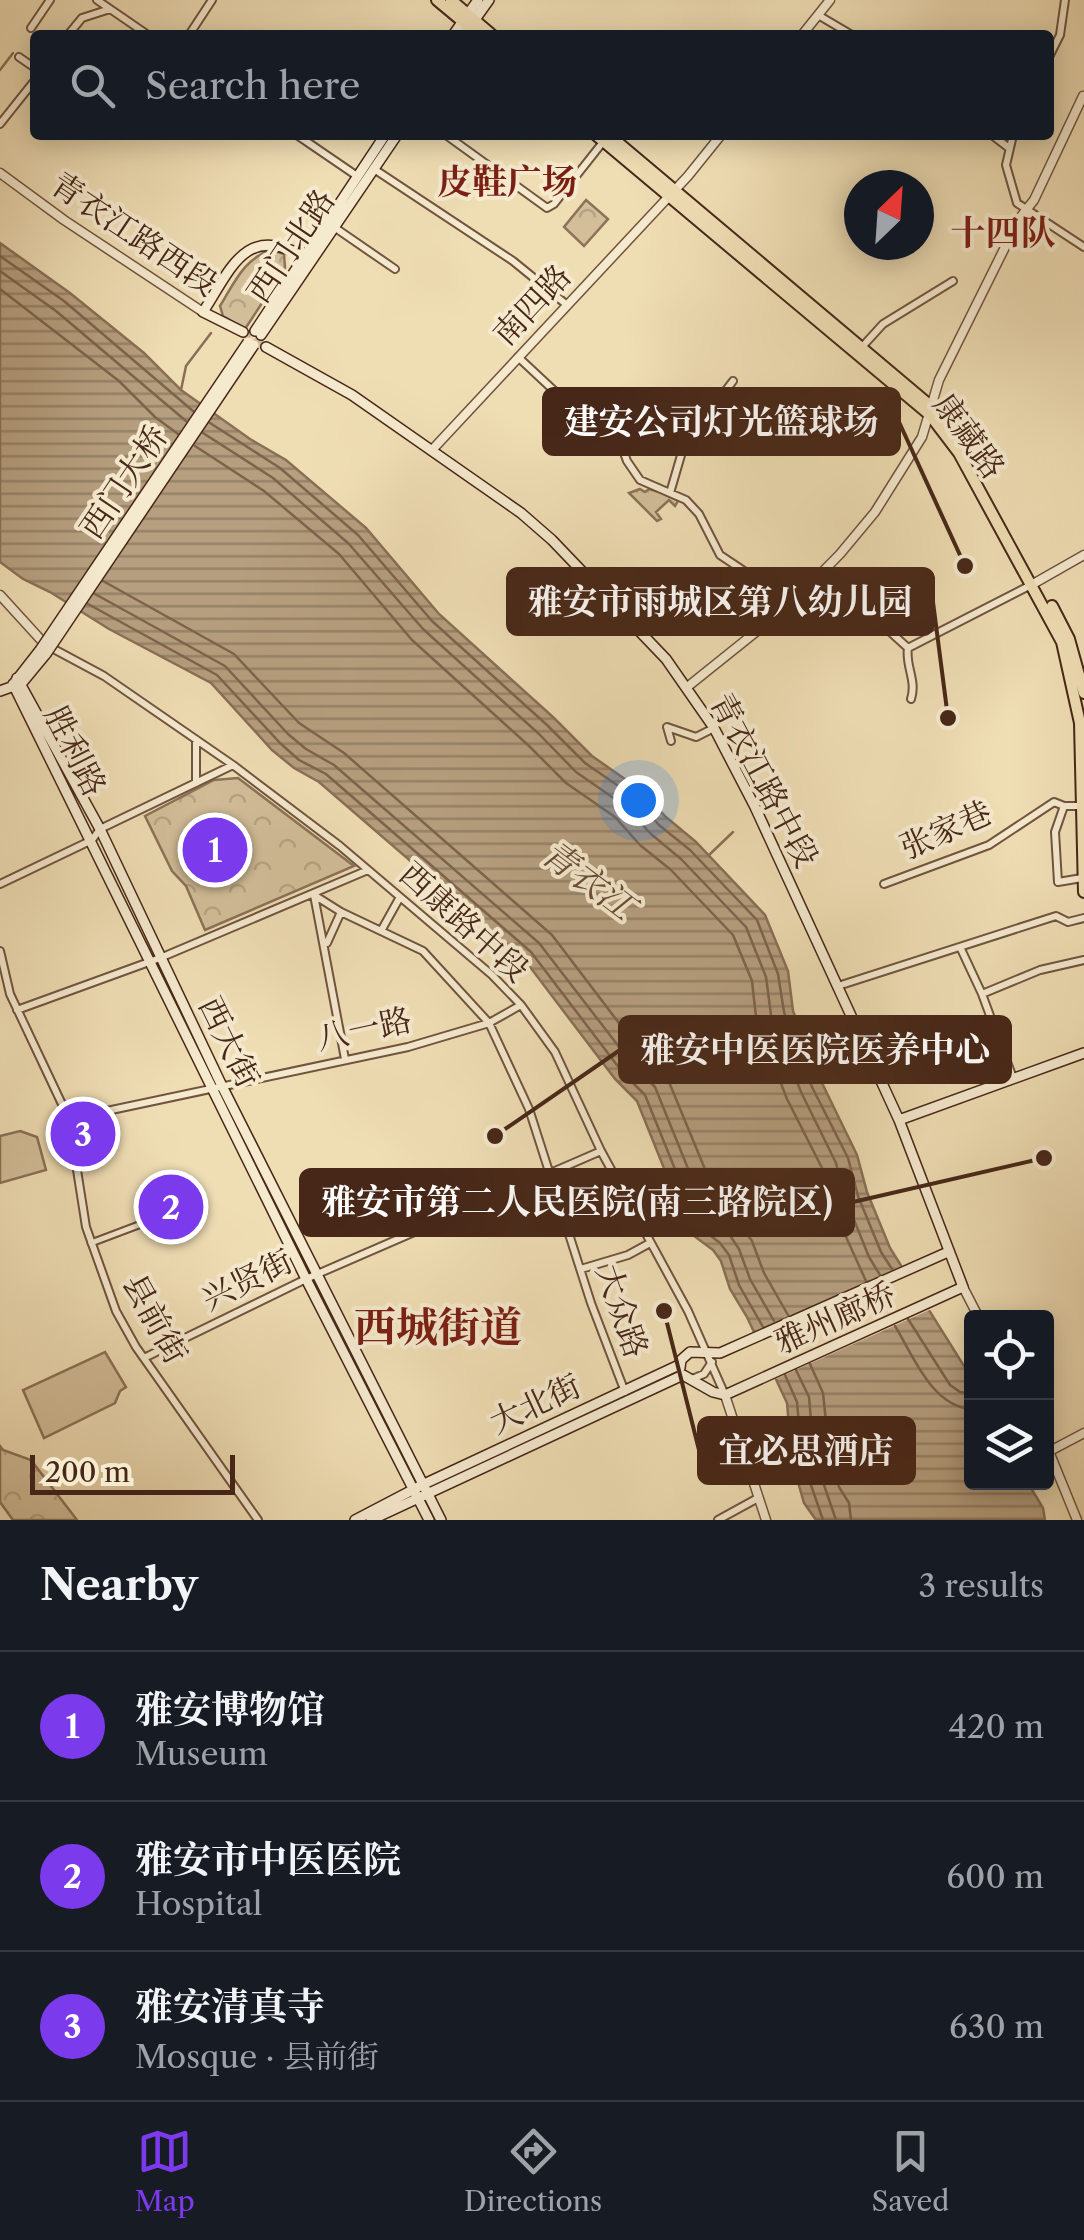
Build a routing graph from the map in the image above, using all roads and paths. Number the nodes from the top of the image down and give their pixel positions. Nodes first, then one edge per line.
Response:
1 (50, 0) edge
2 (97, 0) edge
3 (212, 0) edge
4 (438, 0) edge
5 (452, 0) edge
6 (478, 0) edge
7 (489, 0) edge
8 (830, 0) edge
9 (1065, 0) edge
10 (110, 9) junction
11 (818, 15) junction
12 (470, 26) edge
13 (30, 28) dead end
14 (72, 30) edge
15 (141, 30) edge
16 (192, 30) edge
17 (806, 30) edge
18 (844, 30) edge
19 (1054, 47) edge
20 (19, 57) dead end
21 (30, 65) edge
22 (30, 86) edge
23 (1083, 96) edge
24 (0, 124) edge
25 (304, 140) edge
26 (382, 140) edge
27 (394, 140) edge
28 (453, 140) edge
29 (601, 140) edge
30 (607, 140) edge
31 (718, 140) edge
32 (999, 140) edge
33 (1011, 140) edge
34 (1009, 148) junction
35 (374, 169) junction
36 (0, 173) edge
37 (357, 176) junction
38 (672, 192) junction
39 (1026, 209) junction
40 (334, 226) junction
41 (1084, 247) edge
42 (303, 256) junction
43 (394, 269) dead end
44 (953, 281) dead end
45 (567, 305) junction
46 (204, 312) junction
47 (248, 340) joint
48 (266, 347) tunnel mouth
49 (861, 348) junction
50 (518, 357) junction
51 (733, 380) dead end
52 (932, 411) junction
53 (432, 450) junction
54 (670, 493) junction
55 (1084, 555) edge
56 (1035, 582) junction
57 (0, 595) edge
58 (792, 603) junction
59 (45, 648) junction
60 (908, 648) junction
61 (17, 682) junction
62 (686, 688) junction
63 (0, 691) edge
64 (1084, 693) edge
65 (911, 699) dead end
66 (714, 728) junction
67 (671, 741) dead end
68 (196, 742) junction
69 (233, 764) junction
70 (196, 783) junction
71 (1064, 806) junction
72 (1081, 806) junction
73 (100, 829) junction
74 (92, 840) junction
75 (368, 870) junction
76 (1082, 878) edge
77 (0, 884) edge
78 (884, 884) dead end
79 (1084, 892) edge
80 (314, 895) junction
81 (400, 897) junction
82 (341, 912) junction
83 (1084, 918) edge
84 (381, 932) junction
85 (326, 946) junction
86 (961, 949) junction
87 (0, 950) edge
88 (155, 959) junction
89 (1084, 960) edge
90 (838, 986) junction
91 (982, 994) junction
92 (521, 1005) junction
93 (18, 1010) junction
94 (489, 1023) junction
95 (1084, 1053) edge
96 (345, 1058) junction
97 (1013, 1078) junction
98 (218, 1088) junction
99 (69, 1118) junction
100 (899, 1120) junction
101 (601, 1151) junction
102 (550, 1171) junction
103 (144, 1223) dead end
104 (92, 1243) junction
105 (650, 1243) junction
106 (942, 1254) junction
107 (581, 1269) junction
108 (318, 1274) junction
109 (306, 1278) junction
110 (958, 1289) junction
111 (973, 1310) edge
112 (144, 1358) junction
113 (709, 1358) junction
114 (685, 1373) junction
115 (626, 1394) junction
116 (725, 1395) junction
117 (1084, 1434) edge
118 (1054, 1445) edge
119 (1054, 1462) edge
120 (419, 1491) junction
121 (758, 1498) junction
122 (258, 1520) edge
123 (355, 1520) edge
124 (371, 1520) edge
125 (429, 1520) edge
126 (441, 1520) edge
127 (718, 1520) edge
128 (766, 1520) edge
129 (1078, 1520) edge

1 - 13 street
2 - 10 street
3 - 16 street
4 - 12 main road
5 - 12 main road
6 - 12 main road
7 - 12 main road
8 - 11 street
9 - 19 street
10 - 14 street
10 - 15 street
11 - 17 street
11 - 18 street
20 - 21 street
22 - 24 street
23 - 39 street
25 - 37 street
26 - 37 main road, 西门北路
27 - 35 main road, 西门北路
28 - 29 street
30 - 38 main road, 康藏路
31 - 38 street, 南四路
32 - 34 street
33 - 34 street
34 - 39 street
35 - 40 main road, 西门北路
35 - 45 street
36 - 46 street, 青衣江路西段
37 - 42 main road, 西门北路
38 - 45 street, 南四路
38 - 49 main road, 康藏路
38 - 52 main road, 康藏路
39 - 41 street
39 - 52 street
40 - 42 main road, 西门北路
40 - 43 street
42 - 46 main road
44 - 49 street
45 - 50 street, 南四路
46 - 47 main road, 青衣江路西段
47 - 59 main road, 西门大桥, bridge
48 - 53 main road, 青衣江路中段
49 - 52 main road, 康藏路
50 - 53 street, 南四路
50 - 54 street
51 - 54 street
52 - 56 main road, 康藏路
52 - 58 street
53 - 62 main road, 青衣江路中段
54 - 58 street
55 - 56 street
56 - 60 street
56 - 64 main road, 康藏路
56 - 72 main road, 康藏路
57 - 59 street
58 - 60 street
58 - 62 street
59 - 61 main road, 西门大桥
59 - 68 street, 西康路中段
60 - 65 street
61 - 63 main road
61 - 73 main road, 胜利路
61 - 74 main road, 胜利路
62 - 66 main road, 青衣江路中段
66 - 67 street
66 - 90 main road, 青衣江路中段
68 - 69 street, 西康路中段
68 - 70 street
69 - 70 street
69 - 75 street, 西康路中段
70 - 73 street
71 - 72 street, 张家巷
71 - 76 street
71 - 78 street, 张家巷
72 - 76 main road, 康藏路
73 - 74 street
73 - 88 main road, 西大街
74 - 77 street
74 - 88 main road, 西大街
75 - 80 street
75 - 81 street, 西康路中段
76 - 79 main road, 康藏路
80 - 82 street, 大众路
80 - 85 street
80 - 88 street
81 - 84 street
81 - 92 street, 西康路中段
82 - 84 street, 大众路
82 - 85 street
83 - 86 street
84 - 94 street, 大众路
85 - 96 street
86 - 90 street
86 - 91 street
87 - 93 street, 县前街
88 - 93 street
88 - 98 main road, 西大街
89 - 91 street
90 - 100 main road, 青衣江路中段
91 - 97 street
92 - 94 street, 八一路
92 - 101 street, 西康路中段
93 - 99 street, 县前街
94 - 96 street, 八一路
94 - 102 street, 大众路
95 - 97 main road
96 - 98 street, 八一路
97 - 100 main road
98 - 99 street, 八一路
98 - 108 main road, 西大街
98 - 109 main road, 西大街
99 - 104 street, 县前街
100 - 106 main road, 青衣江路中段
101 - 102 street, 兴贤街
101 - 105 street, 西康路中段
102 - 107 street, 大众路
102 - 108 street, 兴贤街
103 - 104 street
104 - 112 street, 县前街
105 - 107 street
105 - 113 street, 西康路中段
106 - 110 main road, 青衣江路中段
106 - 113 main road, 雅州廊桥
107 - 115 street, 大众路
108 - 109 street, 兴贤街
108 - 120 main road, 西大街
109 - 112 street, 兴贤街
109 - 120 main road, 西大街
110 - 111 street
110 - 116 main road, 雅州廊桥
112 - 122 street, 县前街
113 - 114 street
113 - 114 main road, 大北街
113 - 116 street, 西康路中段
114 - 115 main road, 大北街
114 - 116 main road
115 - 120 main road, 大北街
116 - 121 street, 西康路中段
117 - 118 street
119 - 129 street
120 - 123 main road
120 - 124 main road
120 - 125 main road
120 - 126 main road
121 - 127 street
121 - 128 street, 西康路中段

